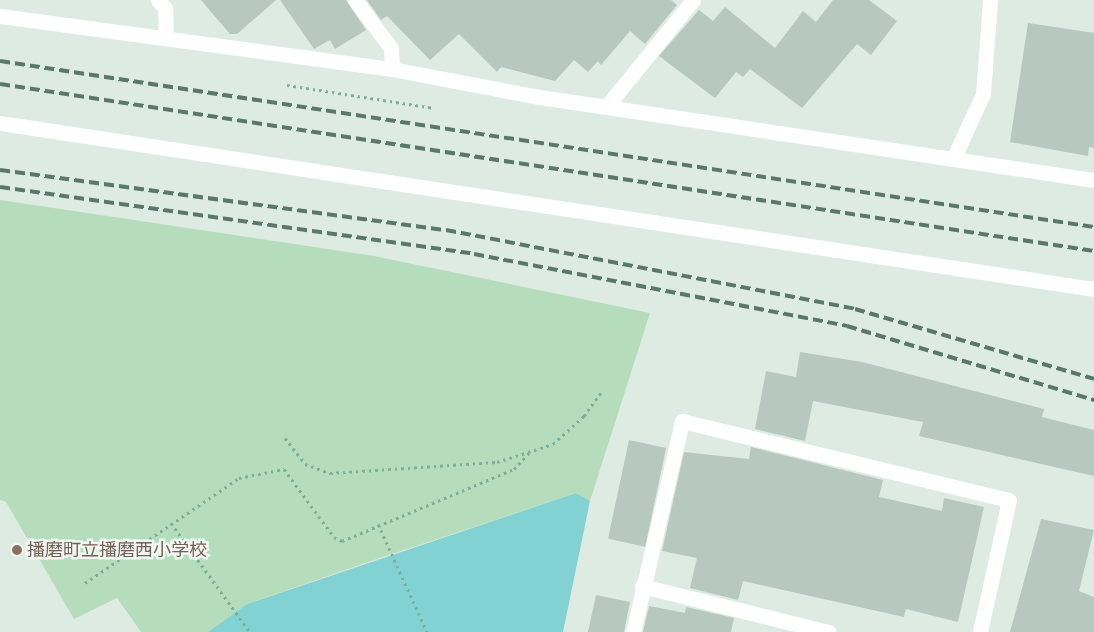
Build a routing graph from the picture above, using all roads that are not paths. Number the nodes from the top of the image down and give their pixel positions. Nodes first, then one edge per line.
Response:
1 (158, 0) edge
2 (355, 0) edge
3 (693, 0) edge
4 (990, 0) edge
5 (0, 16) edge
6 (166, 38) junction
7 (392, 69) junction
8 (606, 108) junction
9 (0, 123) edge
10 (954, 157) junction
11 (1094, 180) edge
12 (1094, 289) edge
13 (642, 586) junction
14 (633, 632) edge
15 (828, 632) edge
16 (980, 632) edge

1 - 6 street
2 - 7 street
3 - 8 street
4 - 10 street
5 - 6 street
6 - 7 street
7 - 8 street
8 - 10 street
9 - 12 street
10 - 11 street
13 - 14 street
13 - 15 street
13 - 16 street

